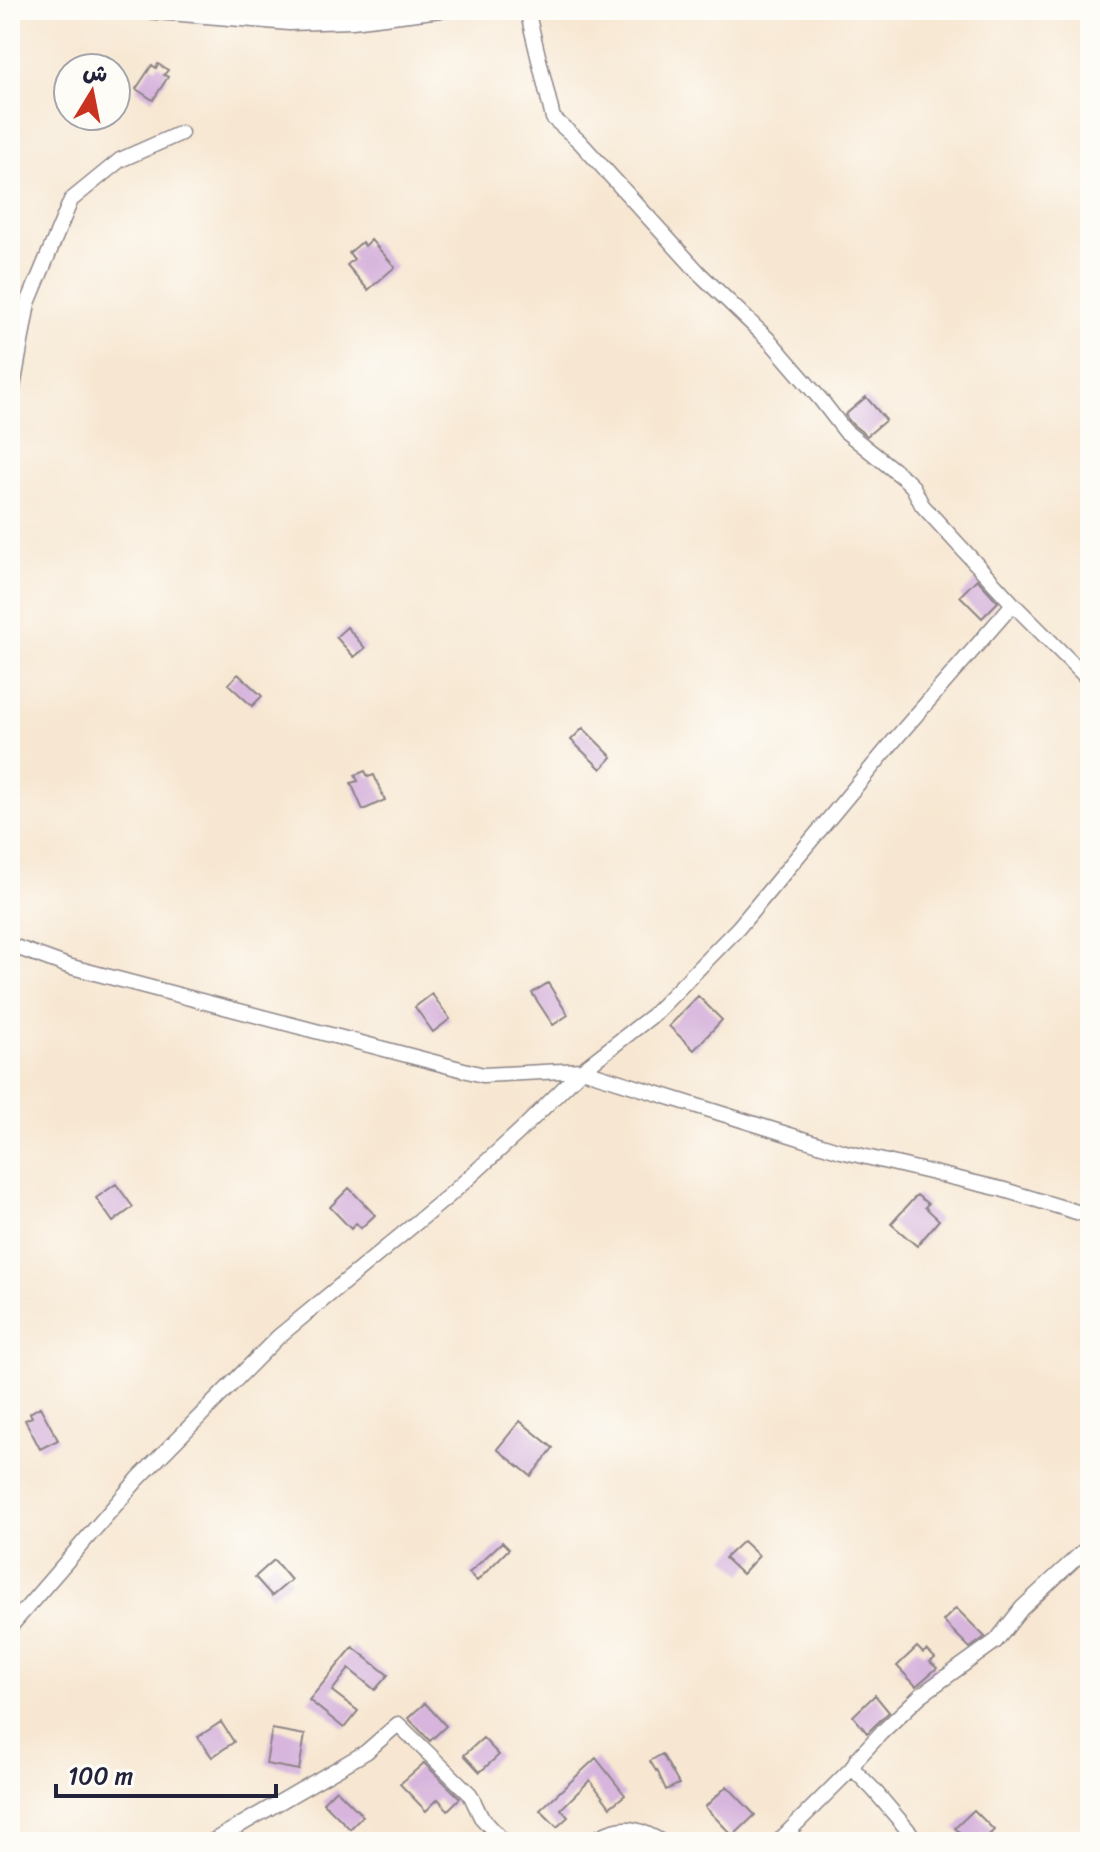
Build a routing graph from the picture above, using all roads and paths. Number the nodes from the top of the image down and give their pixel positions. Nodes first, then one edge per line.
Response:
1 (133, 10) edge
2 (441, 10) edge
3 (527, 10) edge
4 (181, 133) dead end
5 (10, 404) edge
6 (1013, 604) junction
7 (1090, 681) edge
8 (10, 945) edge
9 (582, 1070) junction
10 (1090, 1216) edge
11 (1090, 1545) edge
12 (10, 1627) edge
13 (852, 1768) junction
14 (211, 1842) edge
15 (504, 1842) edge
16 (590, 1842) edge
17 (662, 1842) edge
18 (778, 1842) edge
19 (918, 1842) edge

1 - 2 street
3 - 6 street
4 - 5 street
6 - 7 street
6 - 9 street
8 - 9 street
9 - 10 street
9 - 12 street
11 - 13 street
13 - 18 street
13 - 19 street
14 - 15 street
16 - 17 street

